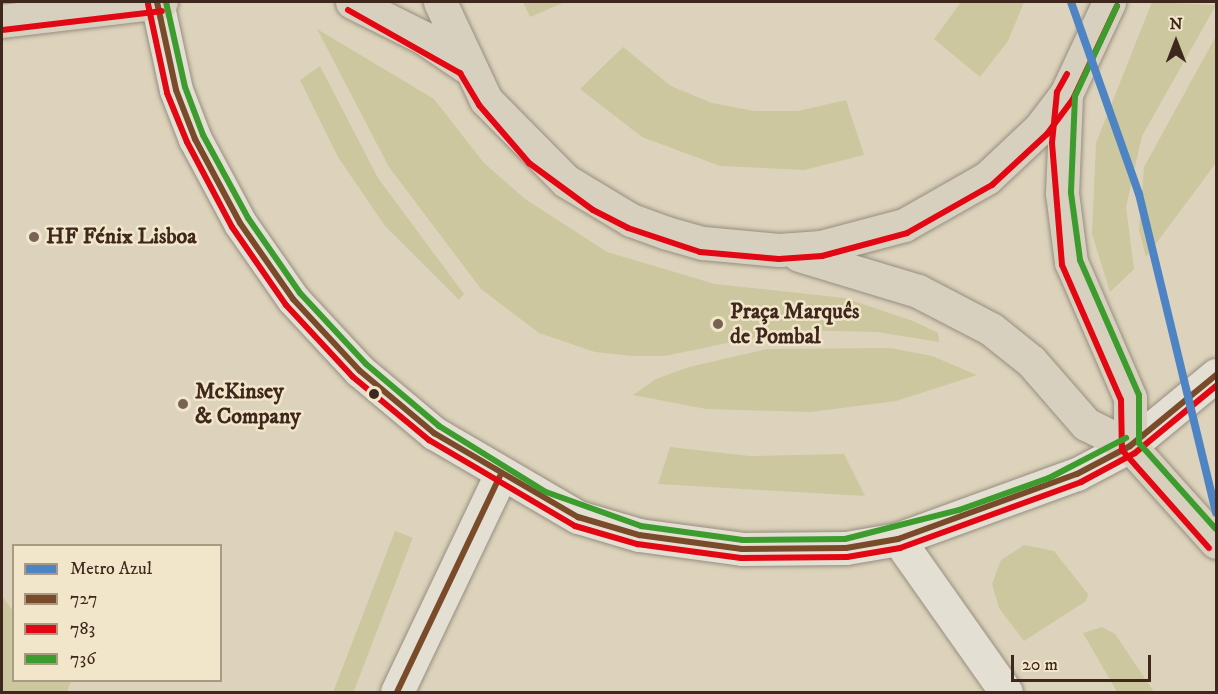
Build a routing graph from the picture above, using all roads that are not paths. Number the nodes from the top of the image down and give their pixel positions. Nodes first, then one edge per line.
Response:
1 (158, 2) edge
2 (352, 2) edge
3 (440, 2) edge
4 (1109, 2) edge
5 (2, 21) edge
6 (467, 67) junction
7 (1066, 94) junction
8 (779, 250) junction
9 (1216, 375) edge
10 (1130, 446) junction
11 (500, 476) junction
12 (898, 539) junction
13 (1216, 542) edge
14 (397, 693) edge
15 (1006, 693) edge

1 - 5 main road
1 - 11 street
2 - 6 main road
3 - 6 main road
4 - 7 main road
6 - 8 main road
7 - 8 main road
7 - 10 main road
8 - 10 main road
9 - 10 street
10 - 12 street
10 - 13 main road
11 - 12 street
11 - 14 street
12 - 15 street

